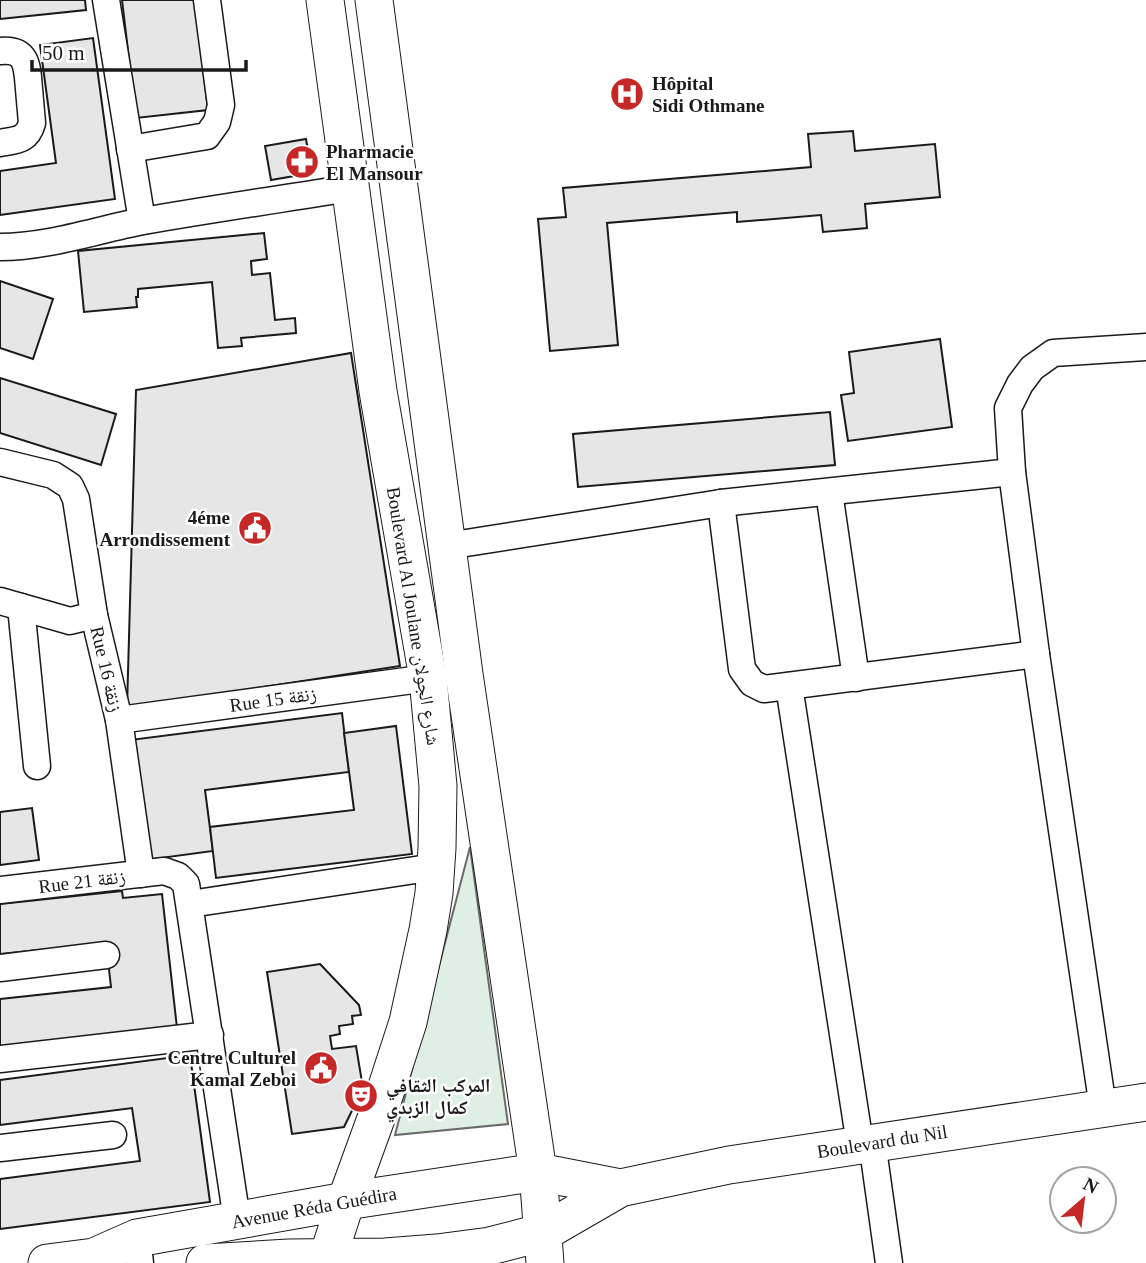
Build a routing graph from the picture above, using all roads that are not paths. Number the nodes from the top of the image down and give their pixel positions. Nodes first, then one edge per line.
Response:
1 (106, 0) edge
2 (207, 0) edge
3 (325, 0) edge
4 (374, 0) edge
5 (0, 51) edge
6 (0, 143) edge
7 (130, 149) junction
8 (350, 188) junction
9 (142, 221) junction
10 (0, 247) edge
11 (1146, 347) edge
12 (0, 462) edge
13 (1012, 472) junction
14 (829, 492) junction
15 (721, 503) junction
16 (447, 546) junction
17 (11, 604) edge
18 (94, 615) junction
19 (1036, 654) junction
20 (428, 678) junction
21 (856, 678) junction
22 (789, 686) junction
23 (119, 720) junction
24 (37, 766) dead end
25 (435, 867) junction
26 (153, 872) junction
27 (0, 890) edge
28 (190, 904) junction
29 (106, 955) dead end
30 (0, 968) edge
31 (210, 1035) junction
32 (0, 1059) edge
33 (1146, 1102) edge
34 (1103, 1108) junction
35 (113, 1135) dead end
36 (866, 1143) junction
37 (0, 1149) edge
38 (538, 1172) junction
39 (620, 1188) junction
40 (346, 1200) junction
41 (237, 1220) junction
42 (544, 1247) edge
43 (122, 1255) edge
44 (327, 1260) edge
45 (47, 1263) edge
46 (205, 1263) edge
47 (889, 1263) edge

1 - 7 street
2 - 7 street
3 - 8 main road, Boulevard Al Joulane شارع الجولان
4 - 16 main road, Boulevard Al Joulane شارع الجولان
5 - 6 street
7 - 9 street
8 - 9 street
8 - 20 main road, Boulevard Al Joulane شارع الجولان
9 - 10 street
11 - 13 street
12 - 18 street, Rue 16 زنقة
13 - 14 street
13 - 19 street
14 - 15 street
14 - 21 street
15 - 16 street
15 - 22 street
16 - 38 main road, Boulevard Al Joulane شارع الجولان
17 - 18 street
17 - 24 street
18 - 23 street, Rue 16 زنقة
19 - 21 street
19 - 34 street
20 - 23 street, Rue 15 زنقة
20 - 25 main road, Boulevard Al Joulane شارع الجولان
21 - 22 street
22 - 36 street
23 - 26 street, Rue 16 زنقة
25 - 28 street
25 - 40 main road, Boulevard Al Joulane شارع الجولان
26 - 27 street, Rue 21 زنقة
26 - 28 street
28 - 31 street
29 - 30 street
31 - 32 street
31 - 41 street
33 - 34 main road, Boulevard du Nil
34 - 36 main road, Boulevard du Nil
35 - 37 street
36 - 39 main road, Boulevard du Nil
36 - 47 street
38 - 39 main road, Boulevard du Nil
38 - 40 main road, Avenue Réda Guédira
38 - 42 main road, Boulevard Al Joulane شارع الجولان
39 - 42 main road, Boulevard du Nil
40 - 41 main road, Avenue Réda Guédira
40 - 44 main road, Boulevard Al Joulane شارع الجولان
41 - 43 main road, Avenue Réda Guédira
42 - 44 main road, Avenue Réda Guédira
43 - 45 main road, Avenue Réda Guédira
44 - 46 main road, Avenue Réda Guédira

